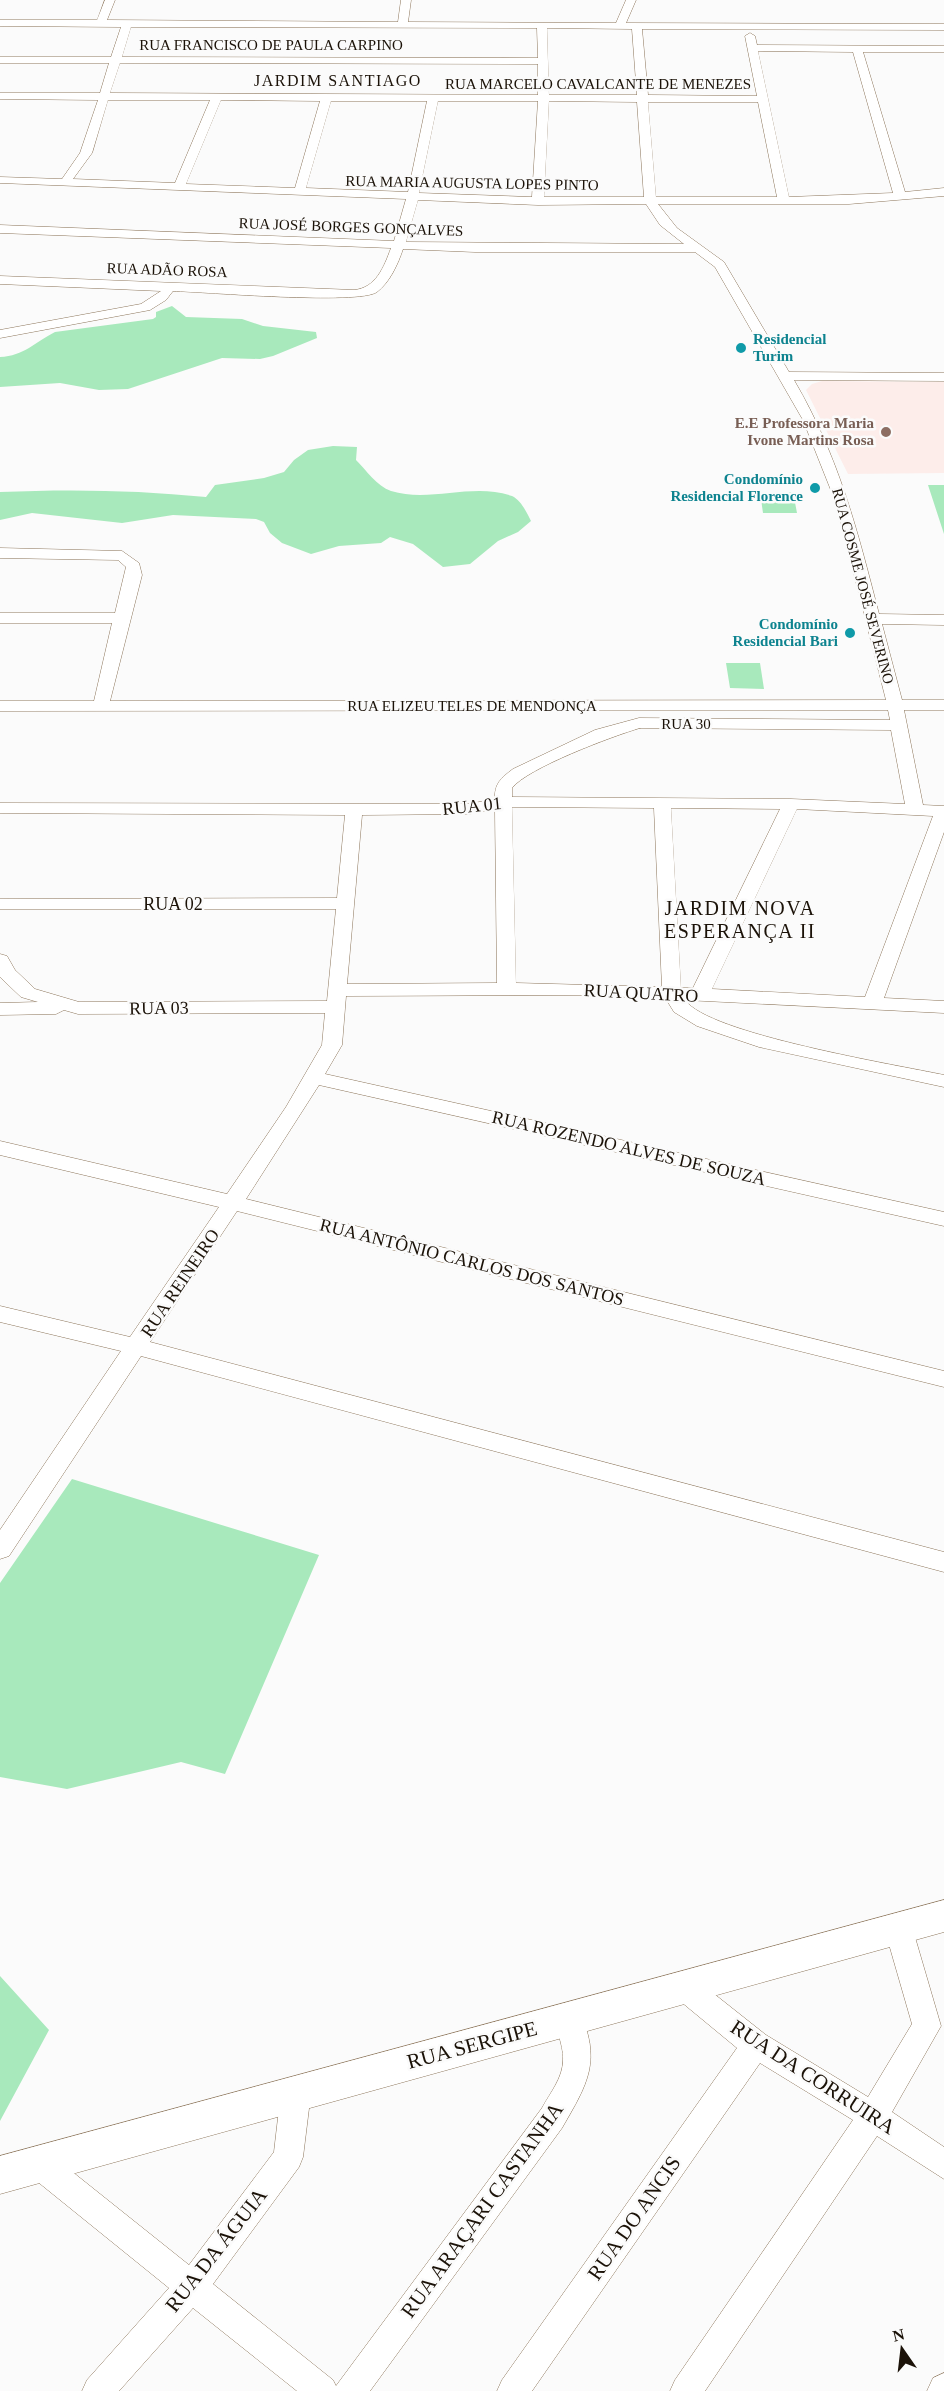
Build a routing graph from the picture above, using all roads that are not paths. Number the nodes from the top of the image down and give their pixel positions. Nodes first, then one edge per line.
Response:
1 (110, 0) edge
2 (406, 0) edge
3 (631, 0) edge
4 (0, 23) edge
5 (101, 24) junction
6 (127, 24) junction
7 (403, 25) junction
8 (542, 26) junction
9 (619, 26) junction
10 (638, 26) junction
11 (748, 27) junction
12 (944, 27) edge
13 (753, 48) junction
14 (857, 48) junction
15 (944, 49) edge
16 (0, 60) edge
17 (115, 60) junction
18 (541, 61) junction
19 (0, 96) edge
20 (104, 97) junction
21 (217, 97) junction
22 (326, 98) junction
23 (433, 98) junction
24 (544, 99) junction
25 (643, 99) junction
26 (764, 99) junction
27 (0, 180) edge
28 (65, 183) junction
29 (179, 187) junction
30 (944, 192) edge
31 (299, 193) junction
32 (900, 195) junction
33 (411, 198) junction
34 (538, 201) junction
35 (650, 201) junction
36 (784, 201) junction
37 (0, 229) edge
38 (399, 245) junction
39 (701, 248) junction
40 (0, 280) edge
41 (170, 287) junction
42 (0, 333) edge
43 (784, 376) junction
44 (944, 377) edge
45 (0, 553) edge
46 (0, 618) edge
47 (121, 618) junction
48 (874, 619) junction
49 (944, 620) edge
50 (895, 705) junction
51 (944, 705) edge
52 (0, 706) edge
53 (101, 706) junction
54 (899, 725) junction
55 (504, 802) junction
56 (662, 802) junction
57 (791, 804) junction
58 (0, 808) edge
59 (354, 810) junction
60 (915, 810) junction
61 (944, 811) edge
62 (345, 903) junction
63 (0, 904) edge
64 (0, 960) edge
65 (507, 989) junction
66 (672, 994) junction
67 (699, 996) junction
68 (337, 998) junction
69 (872, 1004) junction
70 (944, 1007) edge
71 (78, 1008) junction
72 (0, 1009) edge
73 (314, 1078) junction
74 (944, 1082) edge
75 (0, 1148) edge
76 (233, 1203) junction
77 (944, 1219) edge
78 (0, 1314) edge
79 (137, 1347) junction
80 (944, 1379) edge
81 (0, 1549) edge
82 (944, 1562) edge
83 (944, 1916) edge
84 (898, 1927) junction
85 (684, 1987) junction
86 (569, 2019) junction
87 (756, 2045) junction
88 (296, 2092) junction
89 (873, 2116) junction
90 (944, 2164) edge
91 (12, 2174) edge
92 (191, 2287) junction
93 (98, 2391) edge
94 (321, 2391) edge
95 (350, 2391) edge
96 (513, 2391) edge
97 (686, 2391) edge

1 - 5 street
2 - 7 street
3 - 9 street
4 - 5 street
5 - 6 street
6 - 7 street
6 - 17 street
7 - 8 street
8 - 9 street
8 - 18 street
9 - 10 street
10 - 11 street
10 - 25 street, RUA COSME JOSÉ SEVERINO
11 - 12 street
11 - 13 street
13 - 14 street
13 - 26 street
14 - 15 street
14 - 32 street
16 - 17 street, RUA FRANCISCO DE PAULA CARPINO
17 - 18 street, RUA FRANCISCO DE PAULA CARPINO
17 - 20 street
18 - 24 street
19 - 20 street, RUA MARCELO CAVALCANTE DE MENEZES
20 - 21 street, RUA MARCELO CAVALCANTE DE MENEZES
20 - 28 street
21 - 22 street, RUA MARCELO CAVALCANTE DE MENEZES
21 - 29 street
22 - 23 street, RUA MARCELO CAVALCANTE DE MENEZES
22 - 31 street
23 - 24 street, RUA MARCELO CAVALCANTE DE MENEZES
23 - 33 street
24 - 25 street, RUA MARCELO CAVALCANTE DE MENEZES
24 - 34 street
25 - 26 street, RUA MARCELO CAVALCANTE DE MENEZES
25 - 35 street, RUA COSME JOSÉ SEVERINO
26 - 36 street
27 - 28 street, RUA MARIA AUGUSTA LOPES PINTO
28 - 29 street, RUA MARIA AUGUSTA LOPES PINTO
29 - 31 street, RUA MARIA AUGUSTA LOPES PINTO
30 - 32 street, RUA MARIA AUGUSTA LOPES PINTO
31 - 33 street, RUA MARIA AUGUSTA LOPES PINTO
32 - 36 street, RUA MARIA AUGUSTA LOPES PINTO
33 - 34 street, RUA MARIA AUGUSTA LOPES PINTO
33 - 38 street
34 - 35 street, RUA MARIA AUGUSTA LOPES PINTO
35 - 36 street, RUA MARIA AUGUSTA LOPES PINTO
35 - 39 street, RUA COSME JOSÉ SEVERINO
37 - 38 street, RUA JOSÉ BORGES GONÇALVES
38 - 39 street, RUA JOSÉ BORGES GONÇALVES
38 - 41 street, RUA ADÃO ROSA
39 - 43 street, RUA COSME JOSÉ SEVERINO
40 - 41 street, RUA ADÃO ROSA
41 - 42 street
43 - 44 street
43 - 48 street, RUA COSME JOSÉ SEVERINO
45 - 47 street
46 - 47 street
47 - 53 street
48 - 49 street
48 - 50 street, RUA COSME JOSÉ SEVERINO
50 - 51 street, RUA ELIZEU TELES DE MENDONÇA
50 - 53 street, RUA ELIZEU TELES DE MENDONÇA
50 - 54 street, RUA COSME JOSÉ SEVERINO
52 - 53 street, RUA ELIZEU TELES DE MENDONÇA
54 - 55 street, RUA 30
54 - 60 street, RUA COSME JOSÉ SEVERINO
55 - 56 street, RUA 01
55 - 59 street, RUA 01
55 - 65 street
56 - 57 street, RUA 01
56 - 66 street
57 - 60 street, RUA 01
57 - 67 street
58 - 59 street, RUA 01
59 - 62 street, RUA REINEIRO
60 - 61 street, RUA 01
61 - 69 street
62 - 63 street, RUA 02
62 - 68 street, RUA REINEIRO
64 - 71 street, RUA 03
65 - 66 street, RUA QUATRO
65 - 68 street, RUA QUATRO
66 - 67 street, RUA QUATRO
66 - 74 street
67 - 69 street, RUA QUATRO
68 - 71 street, RUA 03
68 - 73 street, RUA REINEIRO
69 - 70 street, RUA QUATRO
71 - 72 street
73 - 76 street, RUA REINEIRO
73 - 77 street, RUA ROZENDO ALVES DE SOUZA
75 - 76 street, RUA ANTÔNIO CARLOS DOS SANTOS
76 - 79 street, RUA REINEIRO
76 - 80 street, RUA ANTÔNIO CARLOS DOS SANTOS
78 - 79 street
79 - 81 street, RUA REINEIRO
79 - 82 street
83 - 84 street, RUA SERGIPE
84 - 85 street, RUA SERGIPE
84 - 89 street
85 - 86 street, RUA SERGIPE
85 - 87 street, RUA DA CORRUIRA
86 - 88 street, RUA SERGIPE
86 - 95 street, RUA ARAÇARI CASTANHA
87 - 89 street, RUA DA CORRUIRA
87 - 96 street, RUA DO ANCIS
88 - 91 street, RUA SERGIPE
88 - 92 street, RUA DA ÁGUIA
89 - 90 street, RUA DA CORRUIRA
89 - 97 street
91 - 92 street
92 - 93 street, RUA DA ÁGUIA
92 - 94 street

